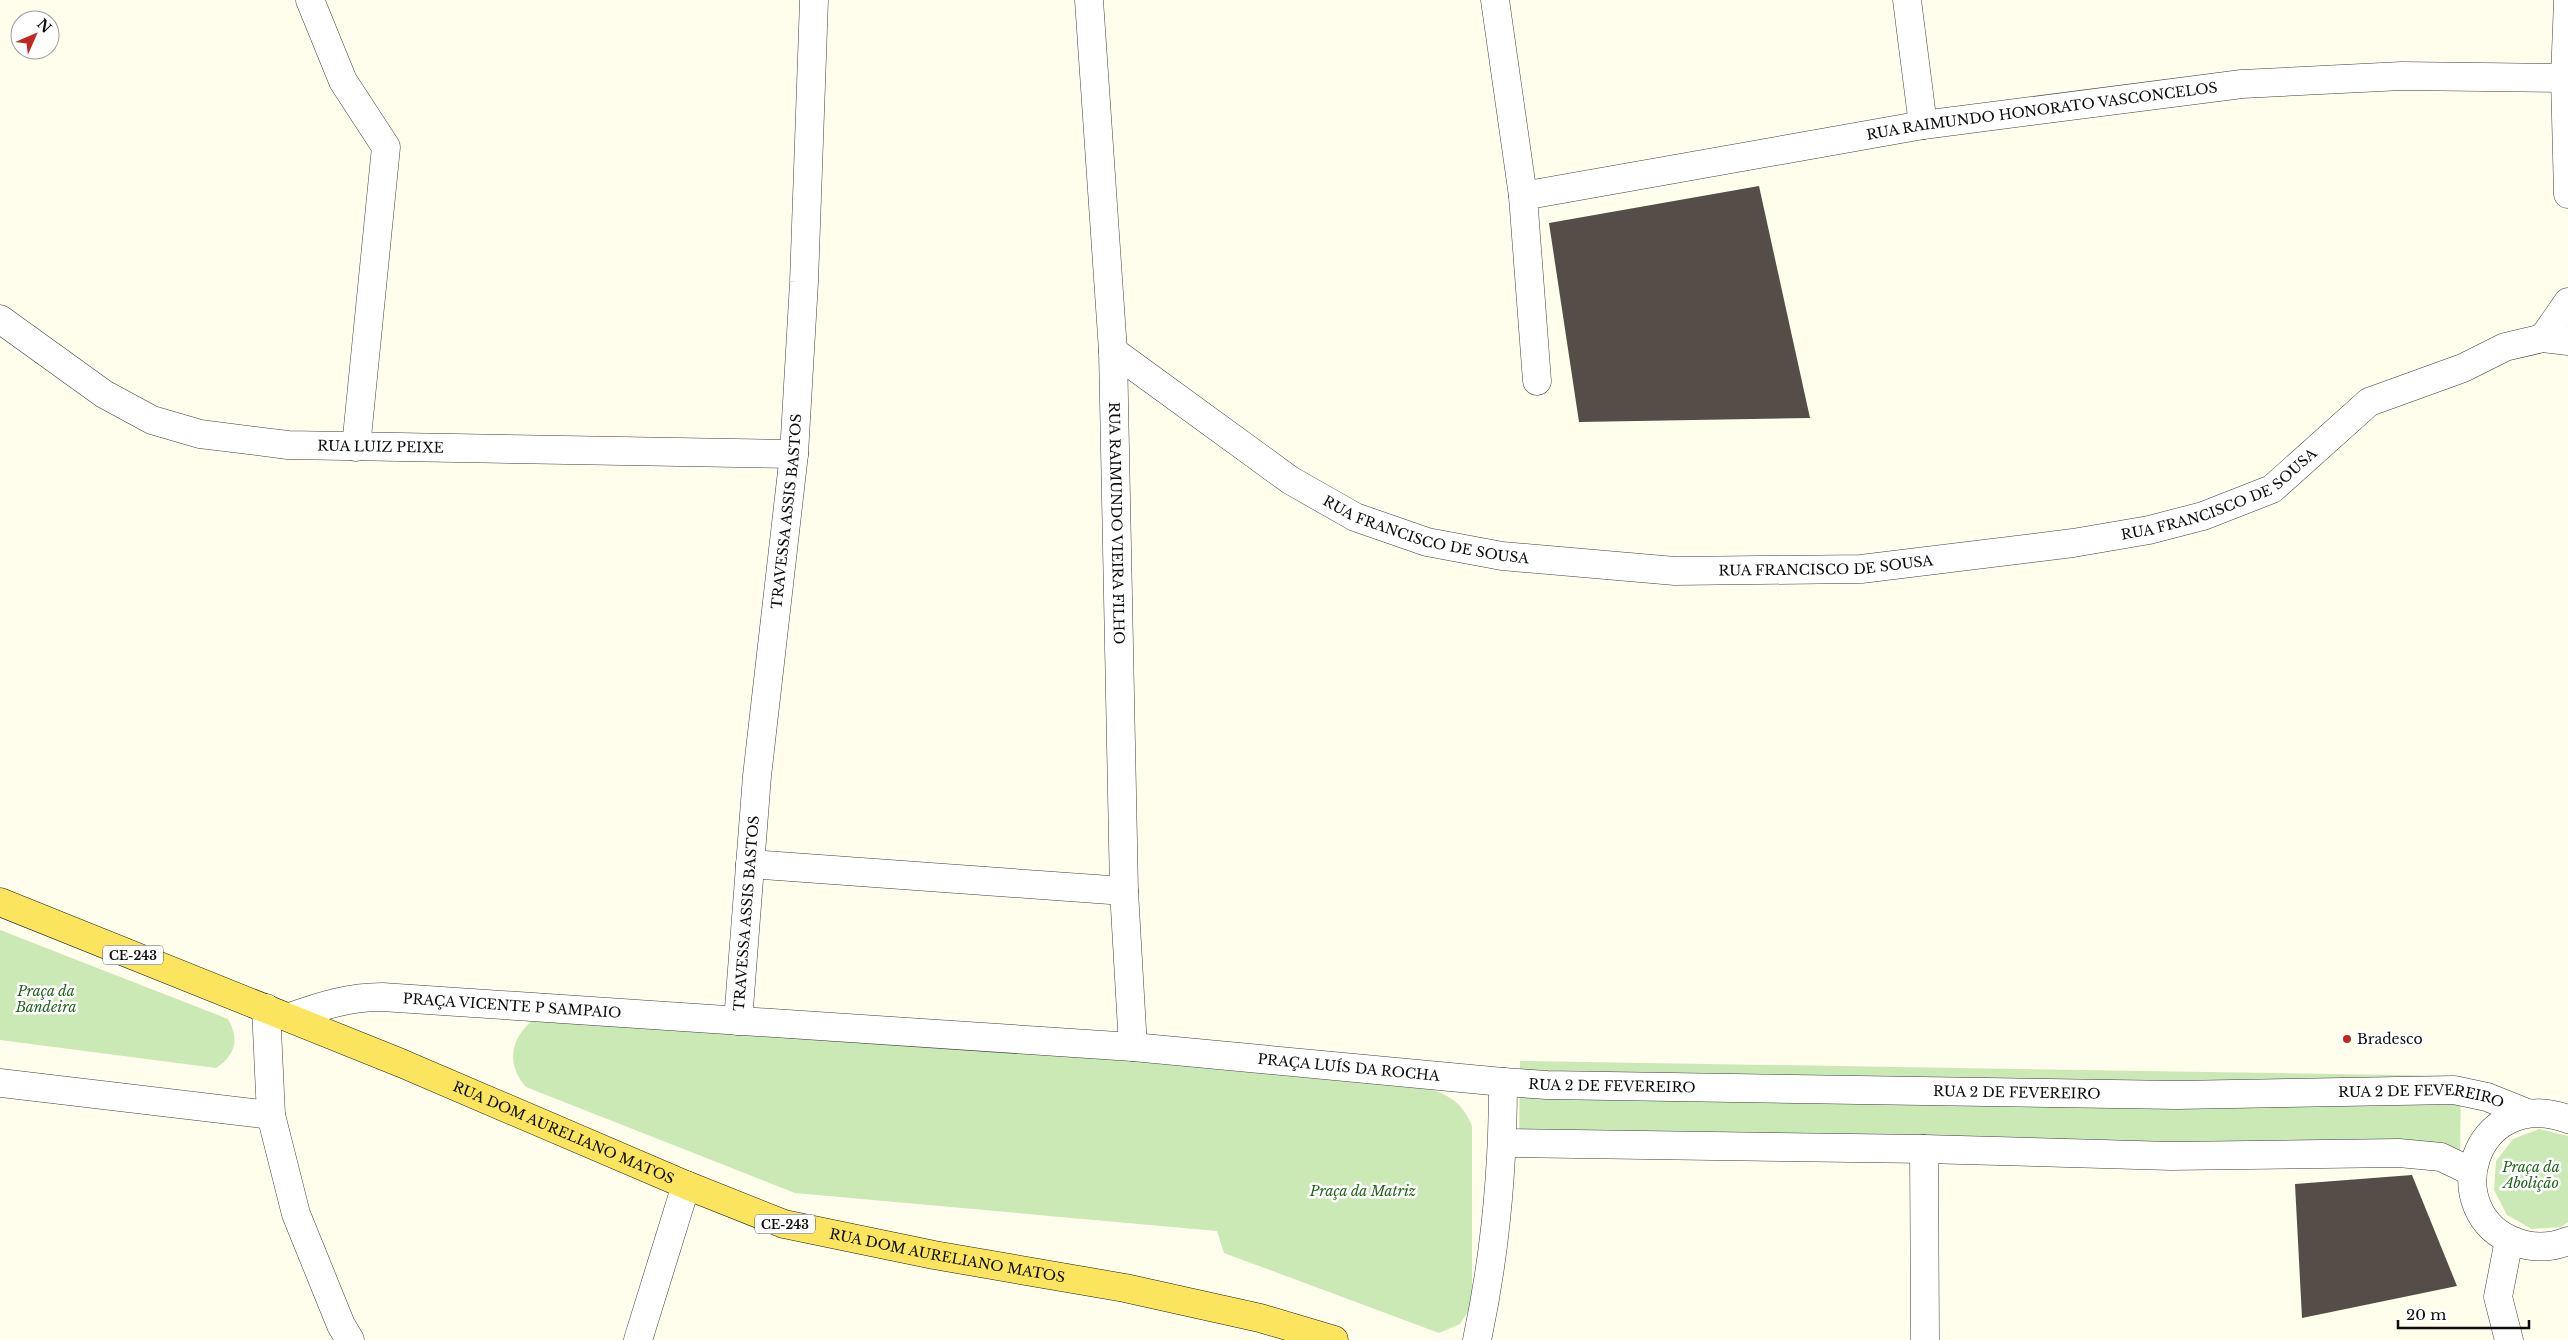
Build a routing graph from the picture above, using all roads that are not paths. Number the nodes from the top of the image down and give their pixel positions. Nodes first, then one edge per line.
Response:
1 (310, 0) edge
2 (814, 0) edge
3 (1089, 0) edge
4 (1496, 0) edge
5 (1907, 0) edge
6 (2568, 0) edge
7 (2565, 78) junction
8 (1922, 125) junction
9 (2568, 194) edge
10 (1524, 196) junction
11 (2568, 302) edge
12 (0, 320) edge
13 (2556, 340) edge
14 (1113, 351) junction
15 (1537, 381) dead end
16 (356, 446) junction
17 (794, 454) junction
18 (750, 864) junction
19 (1124, 891) junction
20 (0, 902) edge
21 (278, 1013) junction
22 (738, 1021) junction
23 (1133, 1047) junction
24 (0, 1082) edge
25 (1503, 1082) junction
26 (2528, 1113) junction
27 (271, 1115) junction
28 (2568, 1119) edge
29 (1503, 1143) junction
30 (1924, 1149) junction
31 (2472, 1172) junction
32 (686, 1185) junction
33 (2509, 1240) junction
34 (2568, 1241) edge
35 (350, 1340) edge
36 (638, 1340) edge
37 (1334, 1340) edge
38 (1476, 1340) edge
39 (1925, 1340) edge
40 (2509, 1340) edge

1 - 16 street
2 - 17 street, TRAVESSA ASSIS BASTOS
3 - 14 street, RUA RAIMUNDO VIEIRA FILHO
4 - 10 street
5 - 8 street
6 - 7 street
7 - 8 street, RUA RAIMUNDO HONORATO VASCONCELOS
7 - 9 street
8 - 10 street, RUA RAIMUNDO HONORATO VASCONCELOS
10 - 15 street
11 - 13 street, RUA FRANCISCO DE SOUSA
12 - 16 street, RUA LUIZ PEIXE
13 - 14 street, RUA FRANCISCO DE SOUSA
14 - 19 street, RUA RAIMUNDO VIEIRA FILHO
16 - 17 street, RUA LUIZ PEIXE
17 - 18 street, TRAVESSA ASSIS BASTOS
18 - 19 street
18 - 22 street, TRAVESSA ASSIS BASTOS
19 - 23 street, RUA RAIMUNDO VIEIRA FILHO
20 - 21 main road, CE-243
21 - 22 street, PRAÇA VICENTE P SAMPAIO
21 - 27 street
21 - 32 main road, RUA DOM AURELIANO MATOS / CE-243
22 - 23 street, PRAÇA VICENTE P SAMPAIO
23 - 25 street, PRAÇA LUÍS DA ROCHA
24 - 27 street
25 - 26 street, RUA 2 DE FEVEREIRO
25 - 29 street
26 - 28 street
26 - 31 street
27 - 35 street
29 - 30 street
29 - 38 street
30 - 31 street
30 - 39 street
31 - 33 street
32 - 36 street
32 - 37 main road, RUA DOM AURELIANO MATOS / CE-243
33 - 34 street
33 - 40 street

